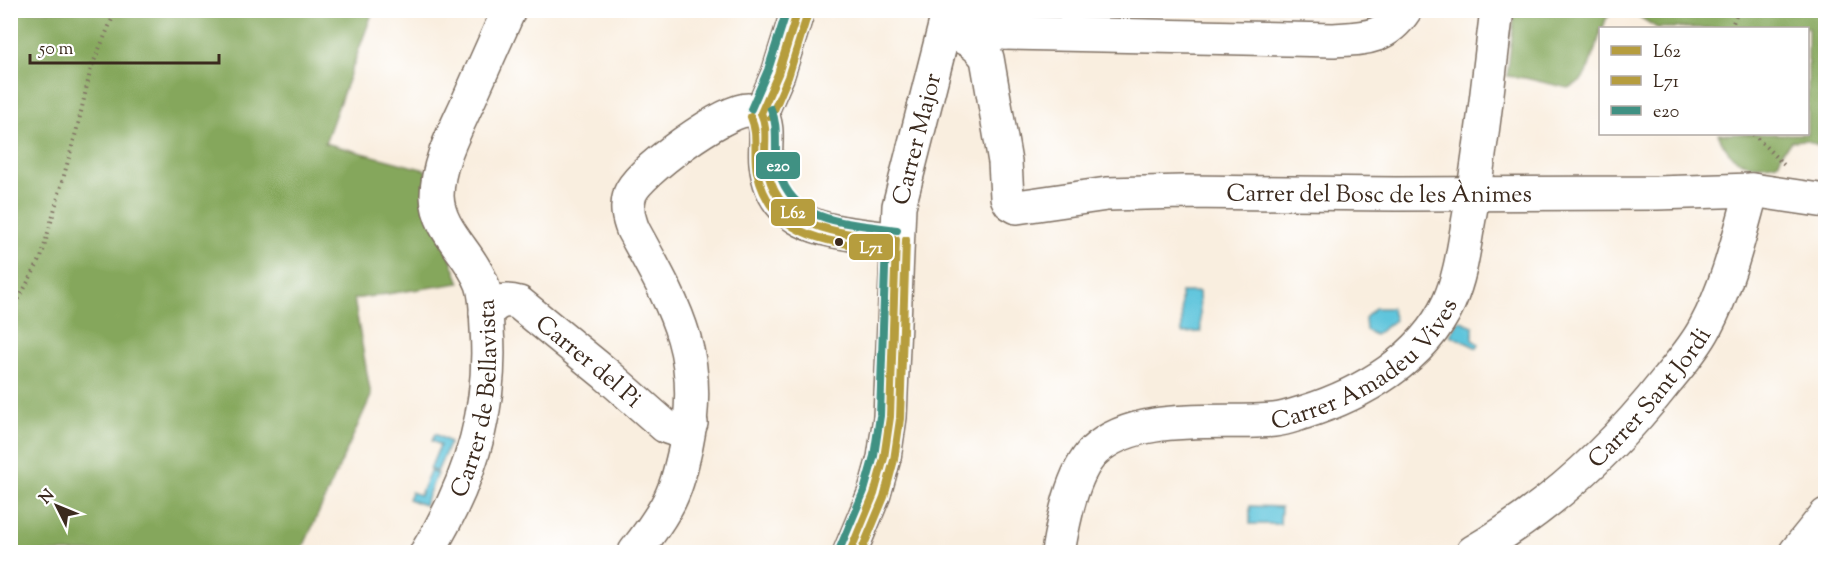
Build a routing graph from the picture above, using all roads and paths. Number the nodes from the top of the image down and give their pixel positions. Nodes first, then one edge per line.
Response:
1 (116, 10) edge
2 (509, 10) edge
3 (798, 10) edge
4 (1405, 10) edge
5 (1497, 10) edge
6 (1738, 10) edge
7 (953, 17) edge
8 (1731, 27) edge
9 (995, 46) junction
10 (761, 113) junction
11 (1752, 190) junction
12 (1474, 194) junction
13 (1826, 201) edge
14 (896, 240) junction
15 (486, 313) junction
16 (10, 315) edge
17 (691, 423) junction
18 (1826, 515) edge
19 (427, 552) edge
20 (635, 552) edge
21 (850, 552) edge
22 (1058, 552) edge
23 (1473, 552) edge
24 (1796, 552) edge

1 - 16 path
2 - 15 street, Carrer de Bellavista
3 - 10 street
4 - 9 street
5 - 12 street, Carrer Amadeu Vives
6 - 8 path
7 - 9 street
7 - 14 street, Carrer Major
9 - 12 street, Carrer del Bosc de les Ànimes
10 - 14 street
10 - 17 street
11 - 12 street, Carrer del Bosc de les Ànimes
11 - 13 street, Carrer del Bosc de les Ànimes
11 - 23 street, Carrer Sant Jordi
12 - 22 street, Carrer Amadeu Vives
14 - 21 street, Carrer Major
15 - 17 street, Carrer del Pi
15 - 19 street, Carrer de Bellavista
17 - 20 street
18 - 24 street

